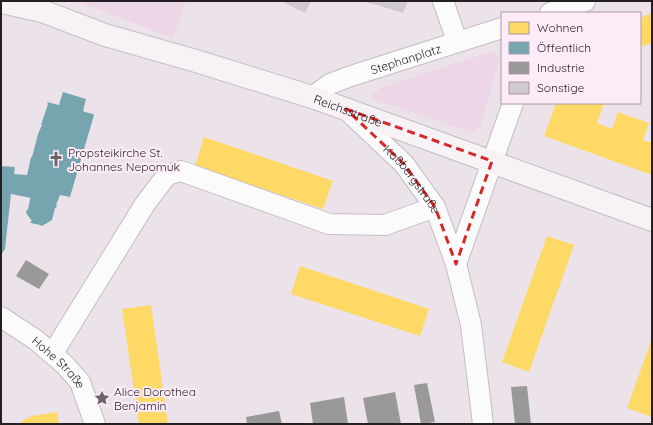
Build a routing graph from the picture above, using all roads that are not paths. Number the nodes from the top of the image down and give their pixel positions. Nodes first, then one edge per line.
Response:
1 (443, 1) edge
2 (550, 1) edge
3 (585, 1) edge
4 (1, 2) edge
5 (34, 6) edge
6 (546, 12) edge
7 (553, 12) edge
8 (501, 28) edge
9 (457, 42) junction
10 (312, 97) junction
11 (513, 104) edge
12 (346, 109) junction
13 (492, 161) junction
14 (435, 207) junction
15 (652, 220) edge
16 (456, 264) junction
17 (1, 317) edge
18 (53, 353) junction
19 (95, 424) edge
20 (483, 424) edge

1 - 9 street
2 - 6 street
3 - 7 street
4 - 5 main road, Reichsstraße
5 - 10 main road, Reichsstraße
8 - 9 street, Stephanplatz
9 - 10 street, Stephanplatz
10 - 12 main road, Reichsstraße
11 - 13 street
12 - 13 main road, Reichsstraße
12 - 14 street, Kaßbergstraße
13 - 15 main road, Reichsstraße
13 - 16 street
14 - 16 street, Kaßbergstraße
14 - 18 street
16 - 20 street, Kaßbergstraße
17 - 18 street, Hohe Straße
18 - 19 street, Hohe Straße

